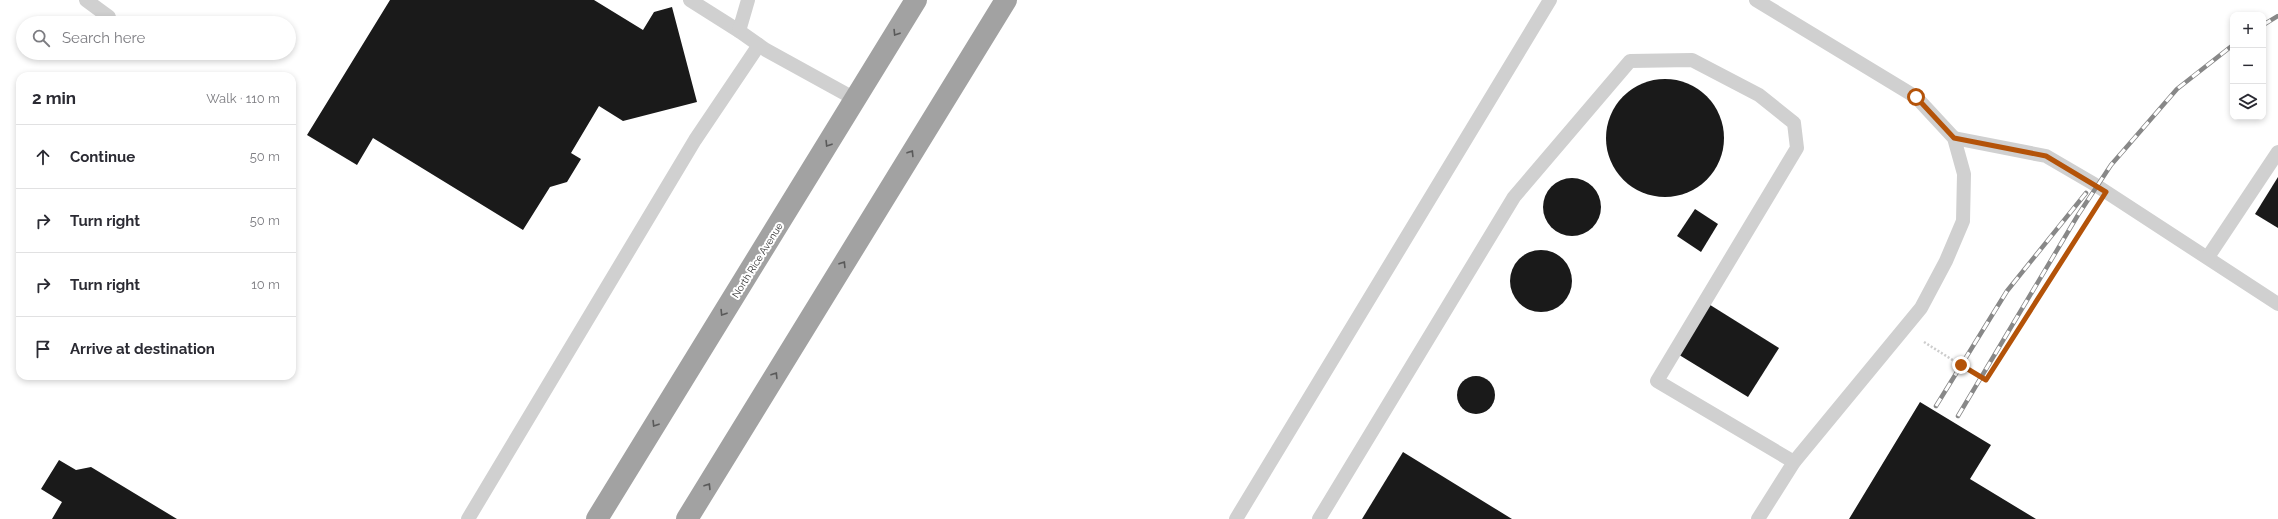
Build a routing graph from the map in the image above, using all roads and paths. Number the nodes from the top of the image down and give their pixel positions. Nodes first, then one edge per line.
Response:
1 (86, 0) edge
2 (690, 0) edge
3 (748, 0) edge
4 (916, 0) edge
5 (1006, 0) edge
6 (1550, 0) edge
7 (1756, 0) edge
8 (108, 16) edge
9 (739, 31) junction
10 (759, 45) junction
11 (855, 99) junction
12 (1954, 138) junction
13 (2278, 152) edge
14 (2106, 192) junction
15 (2208, 257) junction
16 (2278, 304) edge
17 (1922, 341) dead end
18 (1794, 462) junction
19 (468, 519) edge
20 (597, 519) edge
21 (687, 519) edge
22 (1236, 519) edge
23 (1318, 519) edge
24 (1758, 519) edge

1 - 8 lane
2 - 9 lane
3 - 9 lane
4 -> 11 highway, North Rice Avenue
21 -> 5 highway
6 - 22 lane
7 - 12 lane
9 - 10 lane
10 - 11 lane
10 - 19 lane
11 -> 20 highway, North Rice Avenue
12 - 14 lane
12 - 18 lane
13 - 15 lane
14 - 15 lane
14 - 17 path
15 - 16 lane
18 - 23 lane
18 - 24 lane

